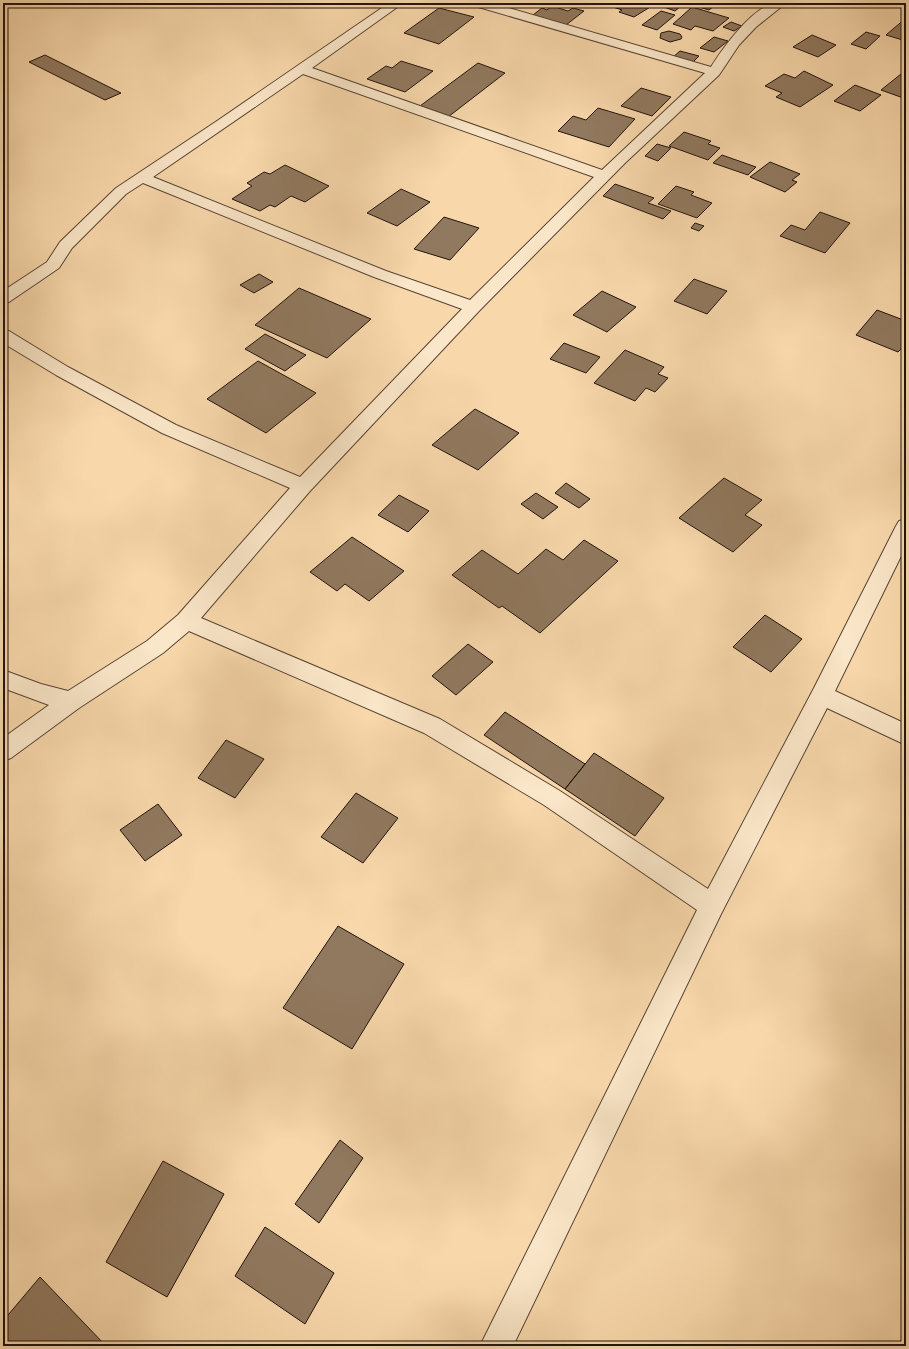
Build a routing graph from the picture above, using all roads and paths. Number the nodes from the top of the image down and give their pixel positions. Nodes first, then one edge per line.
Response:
1 (397, 3) edge
2 (479, 3) edge
3 (780, 3) edge
4 (302, 69) junction
5 (714, 72) junction
6 (605, 176) junction
7 (141, 177) junction
8 (3, 298) edge
9 (473, 308) junction
10 (3, 335) edge
11 (303, 486) junction
12 (906, 526) edge
13 (186, 621) junction
14 (3, 679) edge
15 (822, 695) junction
16 (71, 702) junction
17 (906, 735) edge
18 (3, 751) edge
19 (712, 906) junction
20 (496, 1346) edge

1 - 4 street
2 - 5 street
3 - 5 street
4 - 6 street
4 - 7 street
5 - 6 street
6 - 9 street
7 - 8 street
7 - 9 street
9 - 11 street
10 - 11 street
11 - 13 street
12 - 15 street
13 - 16 street
13 - 19 street
14 - 16 street
15 - 17 street
15 - 19 street
16 - 18 street
19 - 20 street

